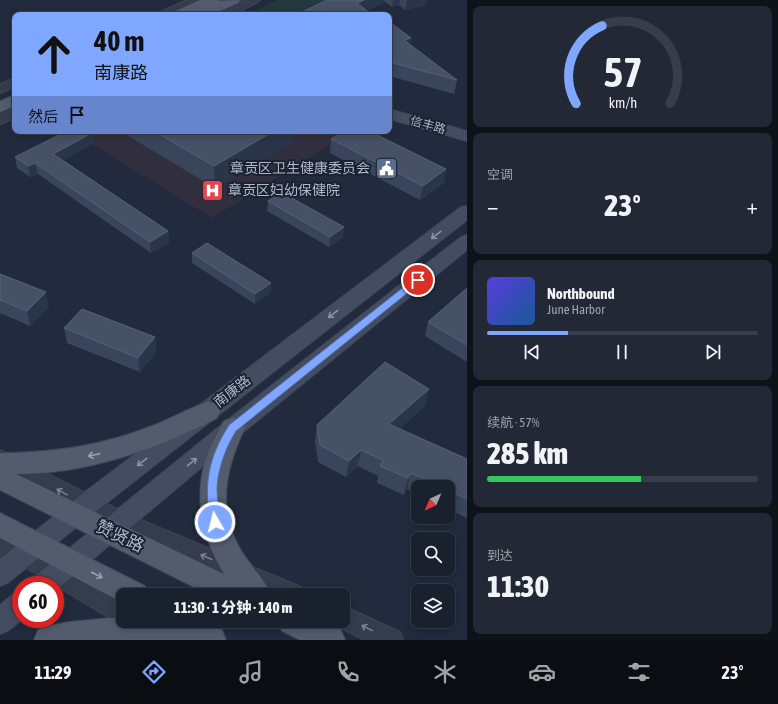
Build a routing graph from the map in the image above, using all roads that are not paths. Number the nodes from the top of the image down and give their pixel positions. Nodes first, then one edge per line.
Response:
1 (197, 0) edge
2 (212, 0) edge
3 (233, 0) edge
4 (254, 0) edge
5 (171, 12) edge
6 (185, 12) edge
7 (207, 12) edge
8 (228, 12) edge
9 (12, 83) edge
10 (0, 89) edge
11 (12, 89) edge
12 (0, 95) edge
13 (12, 101) edge
14 (392, 101) edge
15 (0, 107) edge
16 (12, 114) edge
17 (392, 115) edge
18 (0, 120) edge
19 (467, 122) edge
20 (467, 136) edge
21 (467, 211) edge
22 (467, 241) edge
23 (208, 410) junction
24 (233, 428) junction
25 (2, 466) edge
26 (80, 510) junction
27 (0, 525) edge
28 (116, 527) junction
29 (0, 546) edge
30 (30, 550) junction
31 (0, 574) edge
32 (57, 574) edge
33 (238, 582) edge
34 (247, 588) edge
35 (263, 588) edge
36 (116, 590) edge
37 (116, 609) edge
38 (12, 611) edge
39 (350, 620) edge
40 (0, 621) edge
41 (200, 628) edge
42 (306, 628) edge
43 (153, 631) edge
44 (49, 640) edge
45 (211, 640) edge
46 (224, 640) edge
47 (330, 640) edge
48 (391, 640) edge

1 - 5 street
2 - 6 main road
3 - 7 main road
4 - 8 street
9 - 10 street
11 - 12 main road
13 - 15 main road
14 - 19 main road, 信丰路
16 - 18 street
17 - 20 main road, 信丰路
21 -> 23 main road, 南康路
22 - 24 main road, 南康路
23 -> 25 main road
23 -> 26 main road, 南康路
28 -> 24 main road, 南康路
24 - 33 main road
26 -> 25 main road, 赞贤路
26 - 28 main road, 赞贤路
26 - 30 main road, 南康路
27 - 30 main road
28 - 32 main road, 南康路
33 -> 28 main road, 赞贤路
29 - 30 street
30 - 31 main road, 南康路
30 - 32 main road
32 -> 36 main road
32 - 37 street
33 - 34 main road
33 - 35 street
38 - 40 main road
48 -> 39 street
41 - 46 main road
42 - 47 main road
43 - 44 main road
43 - 45 main road

